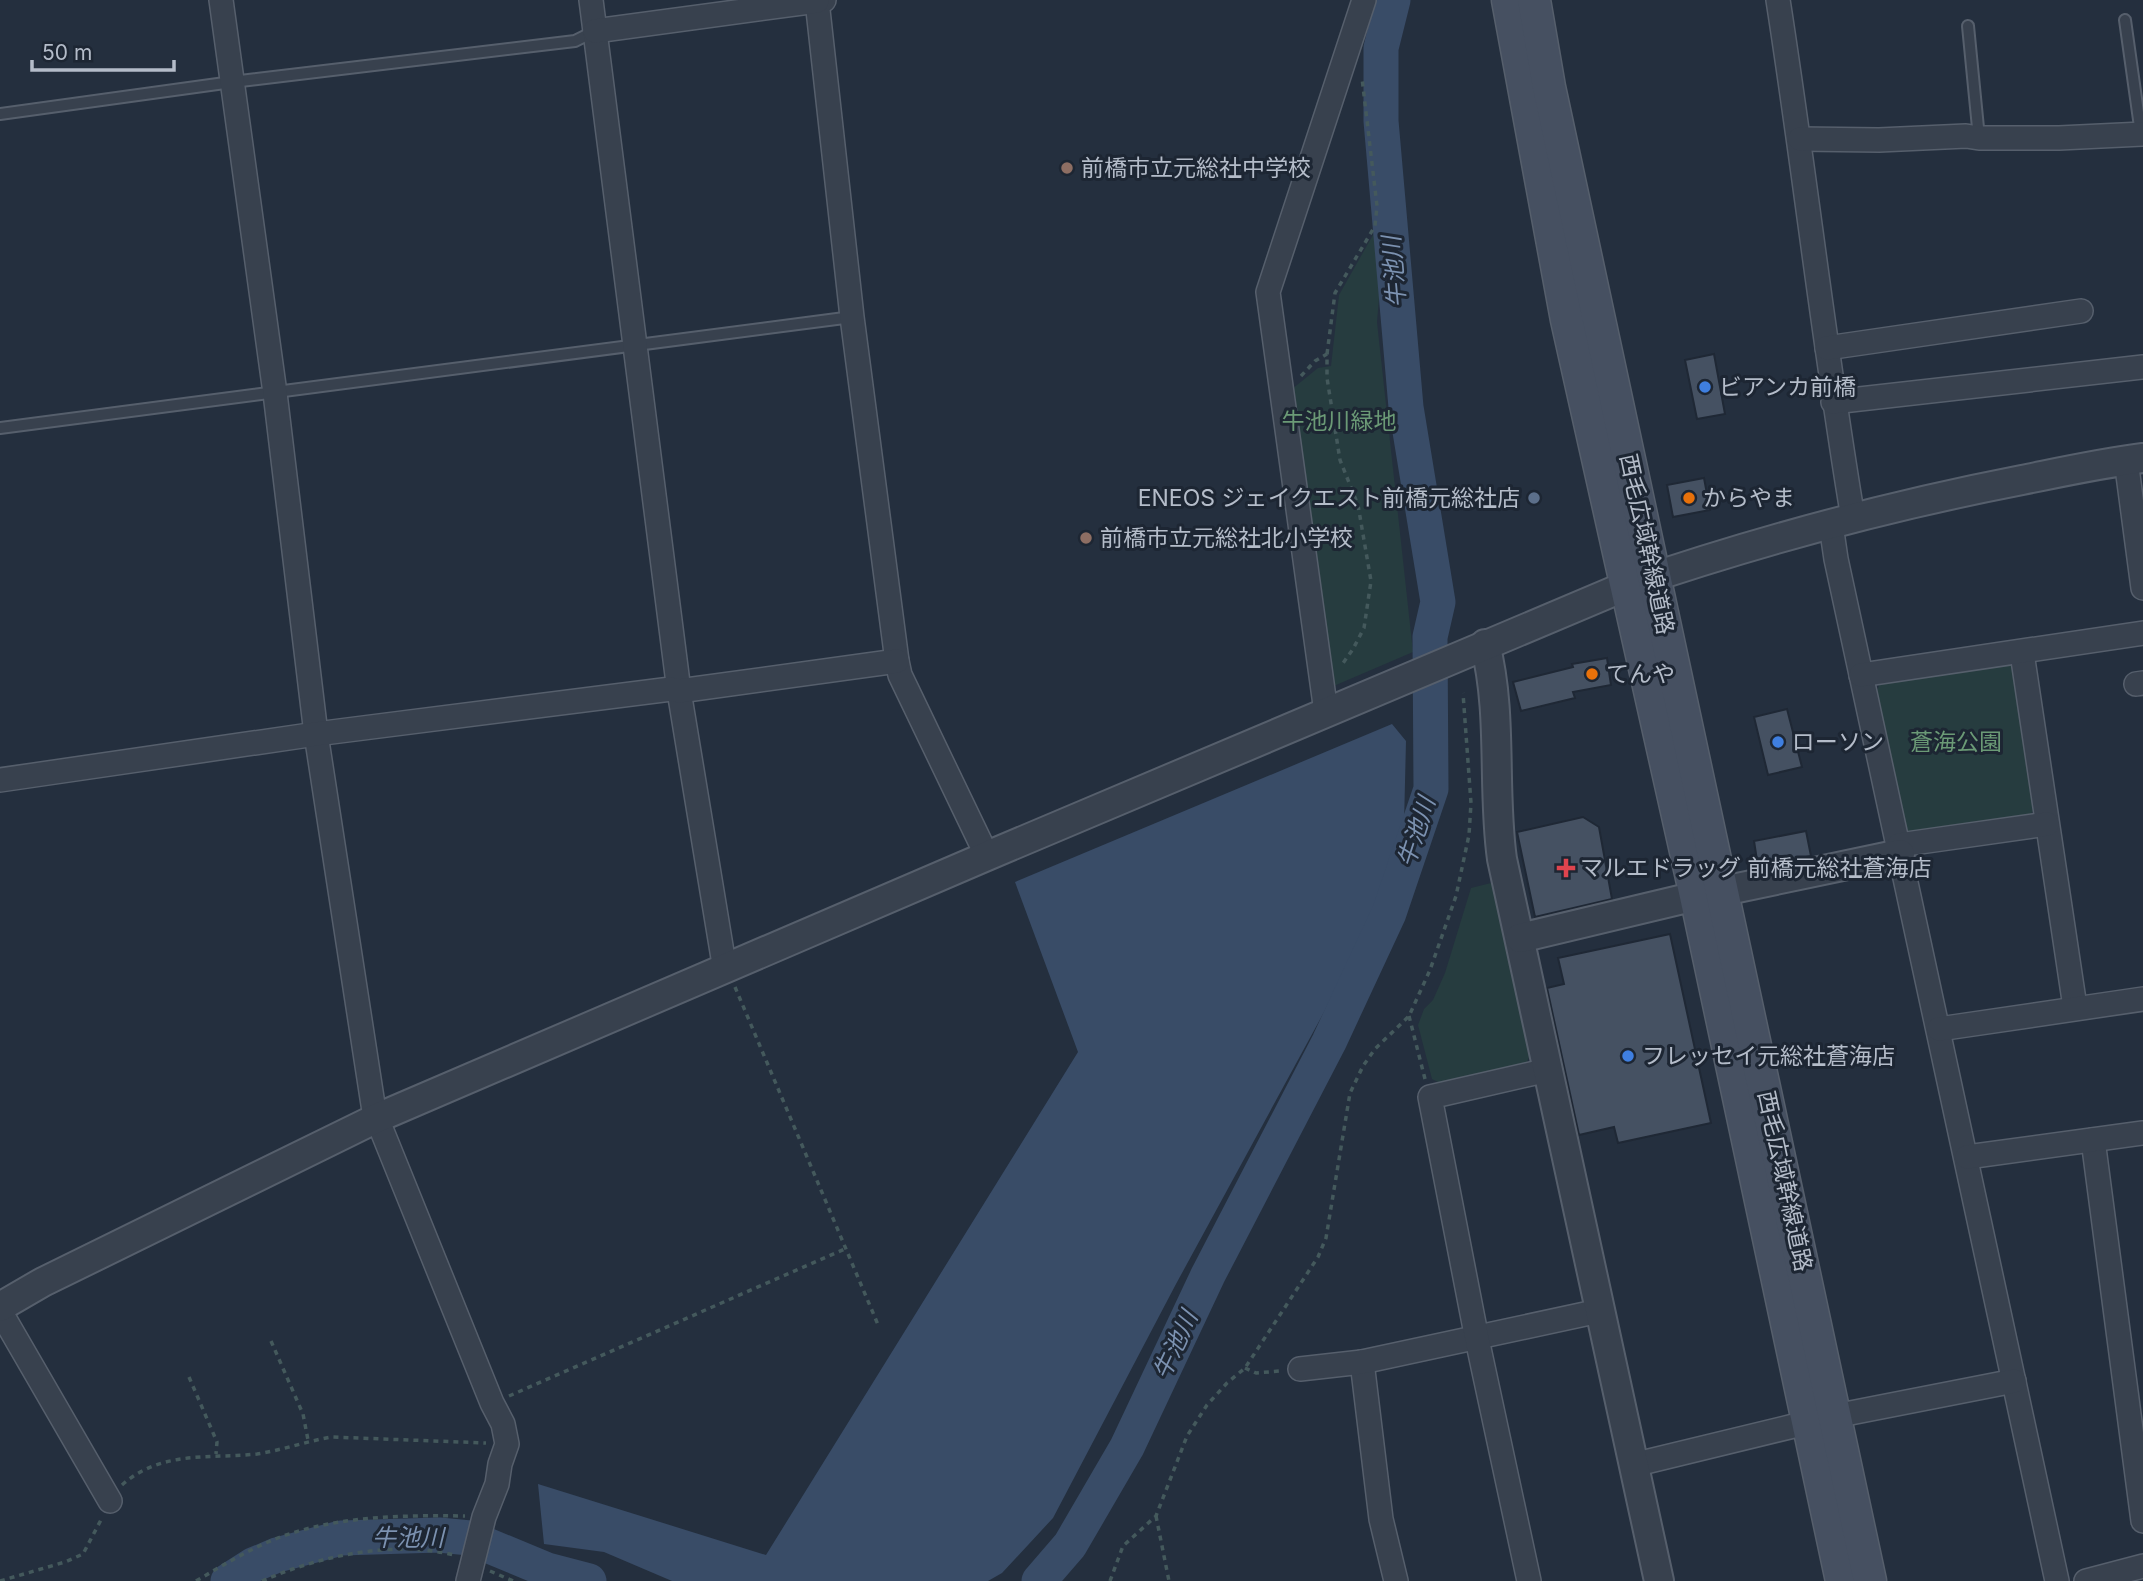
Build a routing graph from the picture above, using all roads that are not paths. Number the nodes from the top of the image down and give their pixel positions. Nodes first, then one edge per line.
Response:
1 (220, 0) edge
2 (591, 0) edge
3 (1364, 0) edge
4 (1508, 0) edge
5 (1534, 0) edge
6 (1778, 0) edge
7 (821, 1) edge
8 (2125, 20) dead end
9 (1968, 26) dead end
10 (595, 31) junction
11 (232, 82) junction
12 (0, 114) edge
13 (2142, 134) edge
14 (1979, 138) junction
15 (1800, 139) junction
16 (2081, 311) dead end
17 (852, 317) junction
18 (635, 346) junction
19 (1827, 348) junction
20 (2143, 367) edge
21 (275, 393) junction
22 (1833, 402) junction
23 (0, 428) edge
24 (2134, 459) edge
25 (1842, 522) junction
26 (1640, 581) junction
27 (2143, 588) edge
28 (2143, 634) edge
29 (1485, 645) junction
30 (2022, 653) junction
31 (897, 661) junction
32 (1861, 675) junction
33 (680, 691) junction
34 (1326, 712) junction
35 (316, 734) junction
36 (0, 780) edge
37 (2047, 824) junction
38 (1900, 849) junction
39 (988, 856) junction
40 (1709, 894) junction
41 (1520, 938) junction
42 (728, 969) junction
43 (2143, 999) edge
44 (2075, 1007) junction
45 (1939, 1029) junction
46 (1548, 1070) junction
47 (377, 1118) junction
48 (2143, 1133) edge
49 (2094, 1140) junction
50 (1967, 1157) junction
51 (0, 1309) edge
52 (1599, 1311) junction
53 (1477, 1339) junction
54 (1362, 1362) junction
55 (1300, 1369) road end
56 (2014, 1381) junction
57 (1823, 1419) junction
58 (1633, 1465) junction
59 (110, 1501) road end
60 (2143, 1521) edge
61 (472, 1565) edge
62 (2143, 1566) edge
63 (1396, 1581) edge
64 (1530, 1581) edge
65 (1659, 1581) edge
66 (1843, 1581) edge
67 (1870, 1581) edge
68 (2057, 1581) edge
69 (2086, 1581) edge

1 - 11 street
2 - 10 street
3 - 34 street
4 - 26 main road, 西毛広域幹線道路
5 - 26 main road, 西毛広域幹線道路
6 - 15 street
7 - 10 street
7 - 17 street
8 - 13 lane
9 - 14 lane
10 - 11 lane
10 - 18 street
11 - 12 lane
11 - 21 street
13 - 14 street
14 - 15 street
15 - 19 street
16 - 19 street
17 - 18 lane
17 - 31 street
18 - 21 lane
18 - 33 street
19 - 22 street
20 - 22 street
21 - 23 lane
21 - 35 street
22 - 25 street
24 - 25 street
24 - 27 street
25 - 26 street
25 - 32 street
26 - 29 street
26 - 40 main road, 西毛広域幹線道路
28 - 30 street
29 - 34 street
29 - 41 street
30 - 32 street
30 - 37 street
31 - 33 street
31 - 39 street
32 - 38 street
33 - 35 street
33 - 42 street
34 - 39 street
35 - 36 street
35 - 47 street
37 - 38 street
37 - 44 street
38 - 40 street
38 - 45 street
39 - 42 street
40 - 41 street
40 - 57 main road, 西毛広域幹線道路
41 - 46 street
42 - 47 street
43 - 44 street
44 - 45 street
45 - 50 street
46 - 52 street
46 - 53 street
47 - 51 street
47 - 61 street
48 - 49 street
49 - 50 street
49 - 60 street
50 - 56 street
51 - 59 street
52 - 53 street
52 - 58 street
53 - 54 street
53 - 64 street
54 - 55 street
54 - 63 street
56 - 57 street
56 - 68 street
57 - 58 street
57 - 66 main road, 西毛広域幹線道路
57 - 67 main road, 西毛広域幹線道路
58 - 65 street
62 - 69 street

